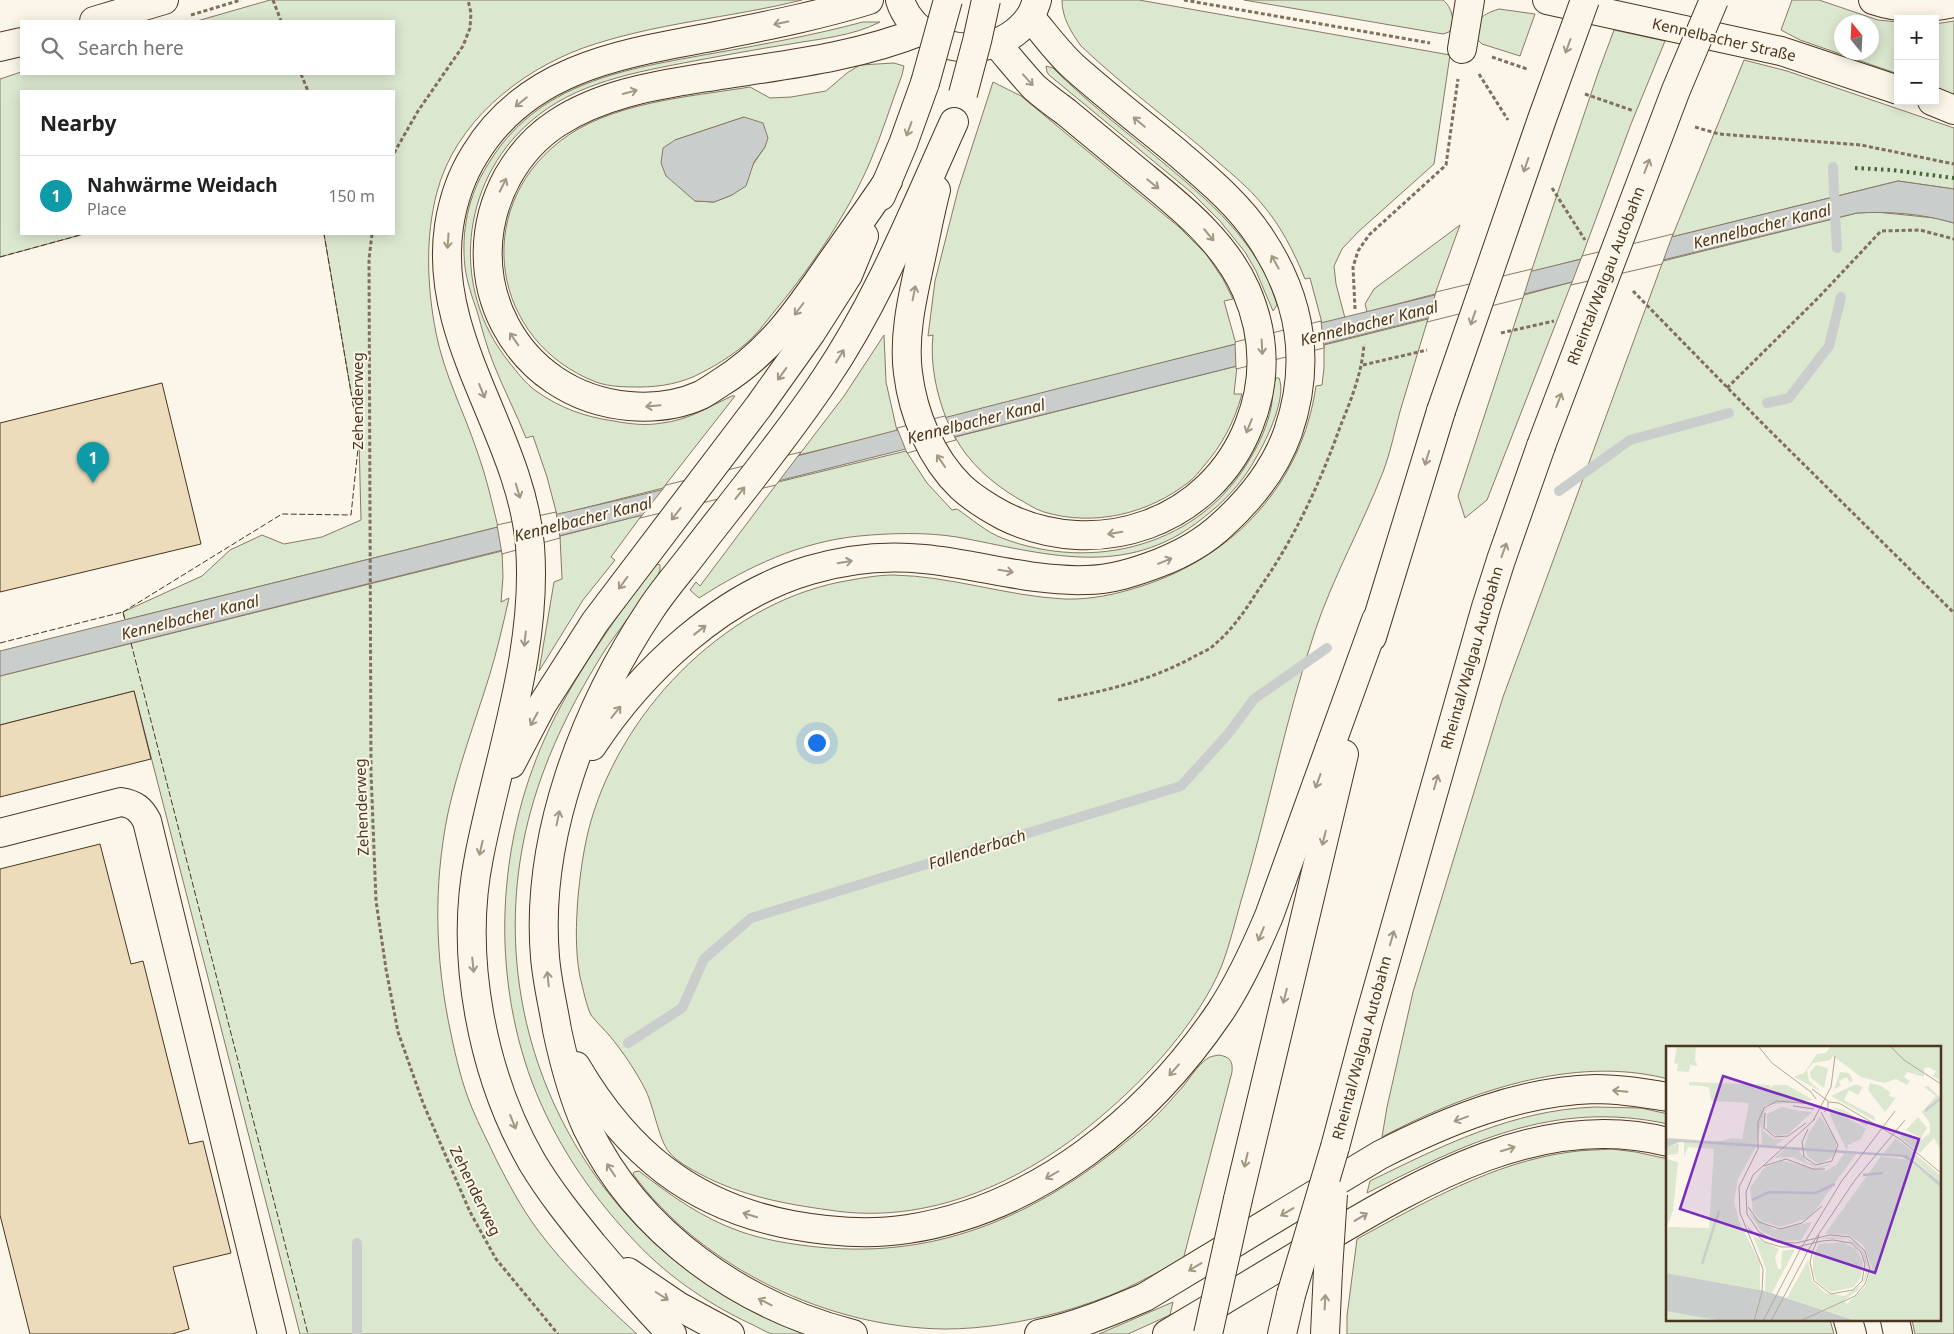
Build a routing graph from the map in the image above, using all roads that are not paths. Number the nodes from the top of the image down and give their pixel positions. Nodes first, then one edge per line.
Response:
1 (164, 0) edge
2 (869, 0) edge
3 (900, 0) edge
4 (948, 0) edge
5 (986, 0) edge
6 (1470, 0) edge
7 (1547, 0) edge
8 (1585, 0) edge
9 (1714, 0) edge
10 (1873, 0) edge
11 (1954, 3) edge
12 (1033, 8) edge
13 (97, 20) edge
14 (922, 31) junction
15 (20, 42) edge
16 (996, 43) junction
17 (0, 47) edge
18 (1462, 49) road end
19 (1894, 89) edge
20 (954, 122) junction
21 (888, 181) junction
22 (1376, 620) junction
23 (569, 781) junction
24 (493, 801) junction
25 (0, 833) edge
26 (557, 1027) junction
27 (1666, 1097) edge
28 (1666, 1142) edge
29 (1336, 1147) junction
30 (595, 1247) junction
31 (272, 1334) edge
32 (672, 1334) edge
33 (730, 1334) edge
34 (853, 1334) edge
35 (1039, 1334) edge
36 (1167, 1334) edge
37 (1208, 1334) edge
38 (1282, 1334) edge
39 (1325, 1334) edge

1 - 13 main road
2 -> 24 main road
3 - 14 main road
4 -> 21 main road, bridge
5 - 20 main road, bridge
6 - 18 main road
7 - 19 main road, Kennelbacher Straße
8 -> 22 main road, bridge
29 -> 9 main road, Rheintal/Walgau Autobahn, bridge
10 - 11 main road
12 - 16 main road
23 -> 12 main road
14 - 16 main road
21 -> 14 main road
15 - 17 main road
16 -> 20 main road
23 -> 20 main road
21 -> 24 main road
22 -> 26 main road
22 -> 37 main road, bridge
26 -> 23 main road
24 -> 30 main road
25 - 31 main road
34 -> 26 main road
27 -> 35 main road
36 -> 28 main road
29 - 38 main road, Rheintal/Walgau Autobahn, bridge
39 -> 29 main road, bridge
30 - 32 main road
30 -> 33 main road

